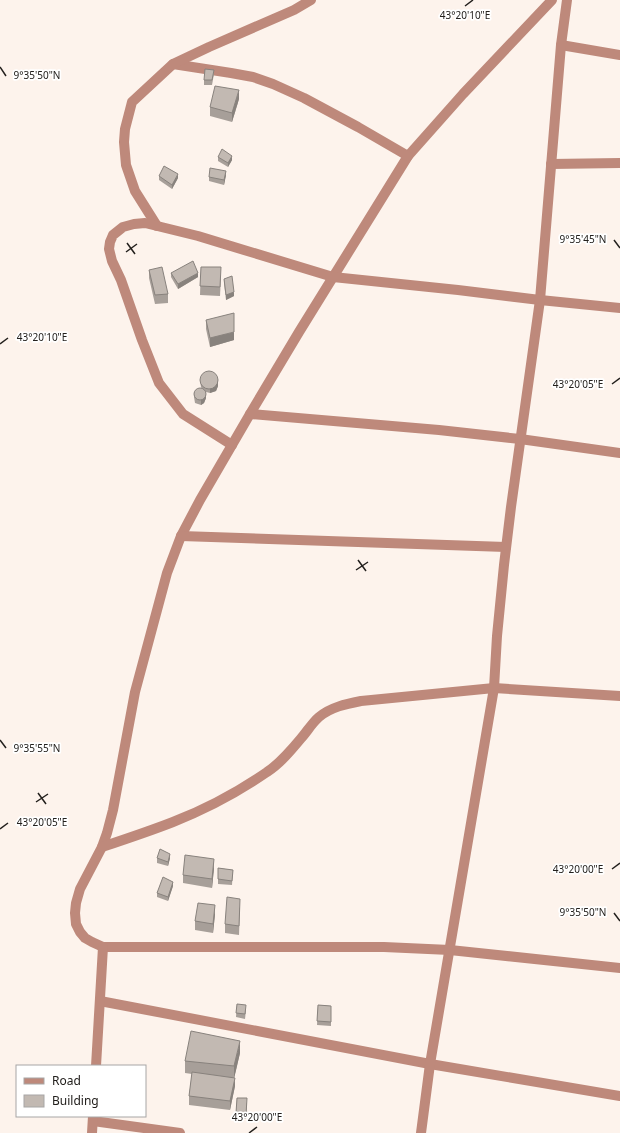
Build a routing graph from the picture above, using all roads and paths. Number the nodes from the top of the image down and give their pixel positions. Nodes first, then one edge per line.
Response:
1 (311, 0) edge
2 (552, 0) edge
3 (568, 0) edge
4 (561, 45) junction
5 (620, 55) edge
6 (173, 64) junction
7 (408, 156) junction
8 (620, 163) edge
9 (551, 164) junction
10 (157, 226) junction
11 (333, 277) junction
12 (540, 300) junction
13 (620, 308) edge
14 (250, 414) junction
15 (520, 439) junction
16 (232, 445) junction
17 (620, 453) edge
18 (181, 536) junction
19 (506, 547) junction
20 (494, 688) junction
21 (620, 696) edge
22 (102, 847) junction
23 (103, 947) junction
24 (450, 950) junction
25 (620, 968) edge
26 (100, 1001) junction
27 (430, 1064) junction
28 (96, 1065) edge
29 (620, 1096) edge
30 (93, 1118) edge
31 (92, 1133) edge
32 (180, 1133) edge
33 (421, 1133) edge

1 - 6 street
2 - 7 street
3 - 4 street
4 - 5 street
4 - 9 street
6 - 7 street
6 - 10 street
7 - 11 street
8 - 9 street
9 - 12 street
10 - 11 street
10 - 16 street
11 - 12 street
11 - 14 street
12 - 13 street
12 - 15 street
14 - 15 street
14 - 16 street
15 - 17 street
15 - 19 street
16 - 18 street
18 - 19 street
18 - 22 street
19 - 20 street
20 - 21 street
20 - 22 street
20 - 24 street
22 - 23 street
23 - 24 street
23 - 26 street
24 - 25 street
24 - 27 street
26 - 27 street
26 - 28 street
27 - 29 street
27 - 33 street
30 - 31 street
30 - 32 street

